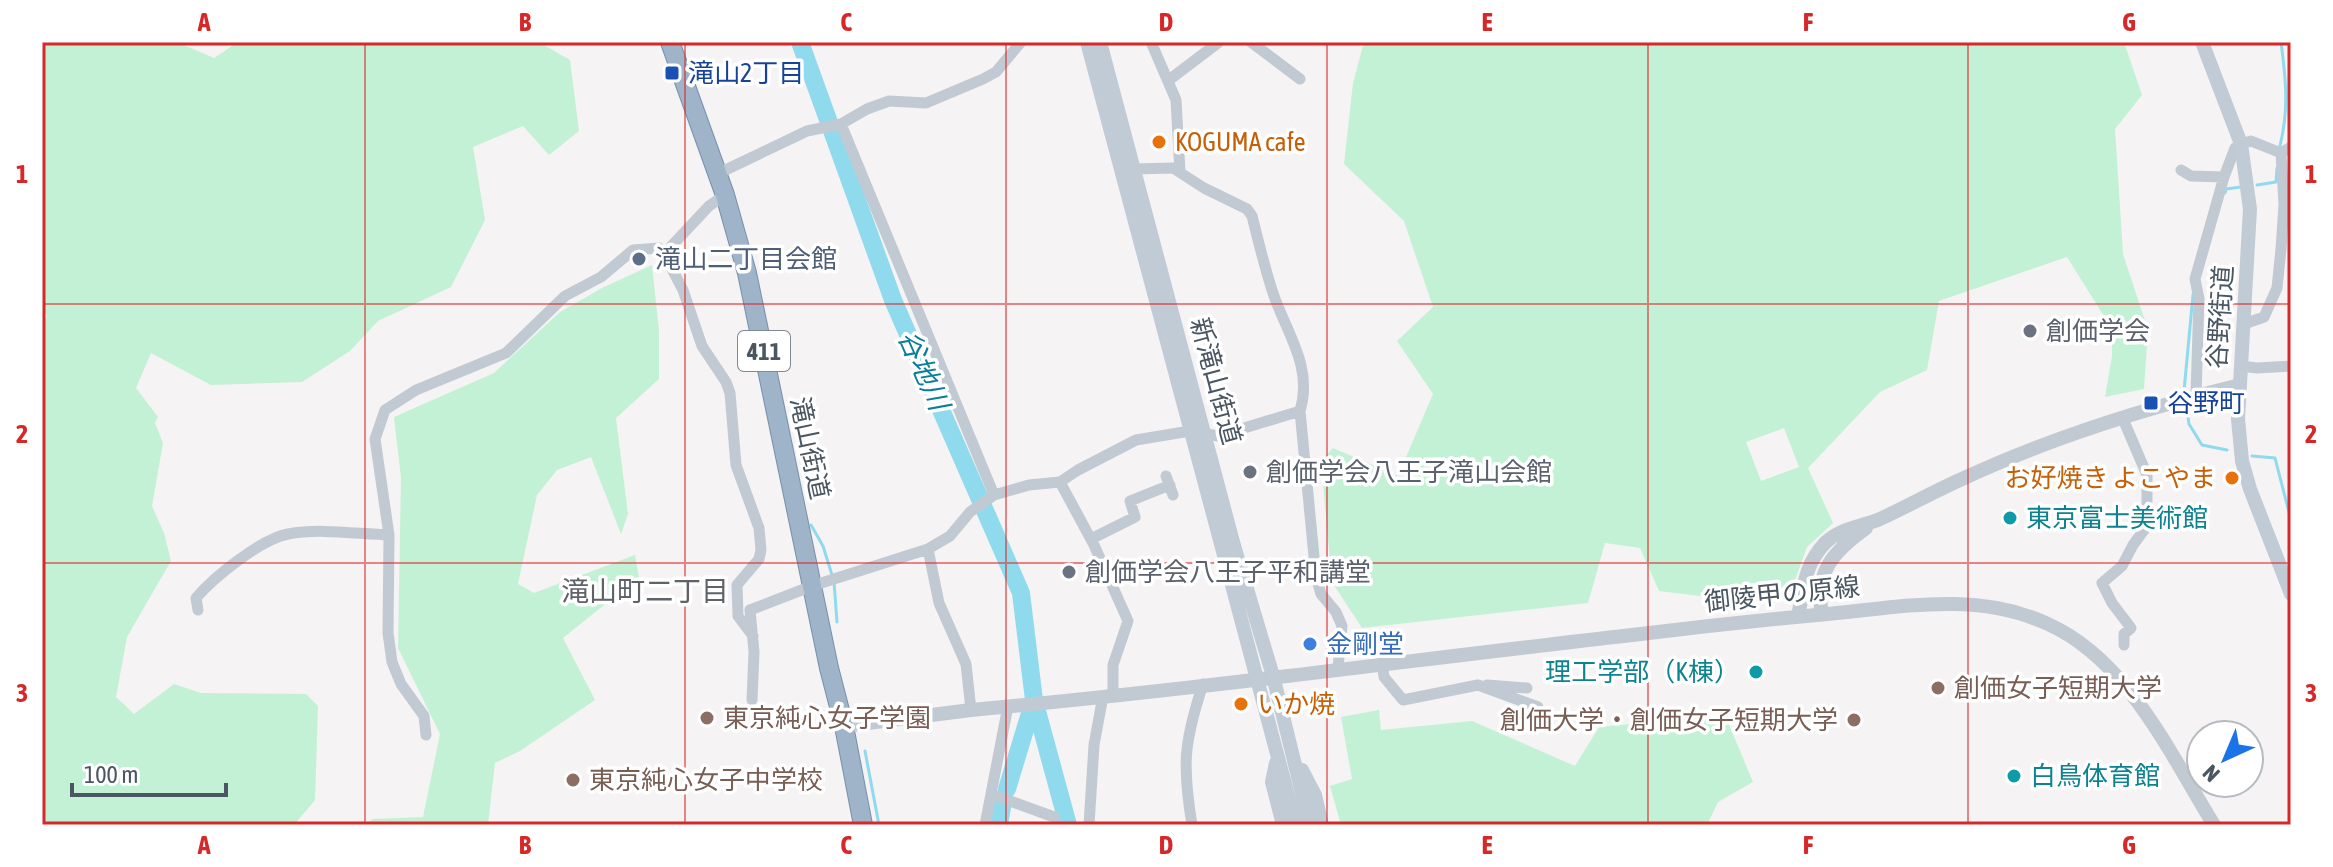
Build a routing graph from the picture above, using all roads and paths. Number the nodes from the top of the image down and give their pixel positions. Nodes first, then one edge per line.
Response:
1 (670, 42) edge
2 (1021, 42) edge
3 (1087, 42) edge
4 (1100, 42) edge
5 (1151, 42) edge
6 (1219, 42) edge
7 (1251, 42) edge
8 (2202, 42) edge
9 (1300, 79) dead end
10 (1169, 80) junction
11 (1104, 82) junction
12 (839, 125) junction
13 (2241, 144) junction
14 (2286, 150) edge
15 (1134, 169) junction
16 (2181, 170) dead end
17 (1180, 172) junction
18 (717, 174) junction
19 (2224, 177) junction
20 (725, 195) junction
21 (664, 254) junction
22 (2244, 324) junction
23 (2241, 366) junction
24 (2291, 366) edge
25 (2240, 385) junction
26 (2196, 395) junction
27 (1300, 411) junction
28 (2123, 419) junction
29 (1197, 432) junction
30 (1060, 482) junction
31 (1170, 485) dead end
32 (993, 496) junction
33 (1876, 521) junction
34 (389, 535) junction
35 (1091, 539) junction
36 (928, 549) junction
37 (812, 586) junction
38 (2291, 594) edge
39 (198, 610) dead end
40 (1822, 614) junction
41 (1798, 616) junction
42 (753, 637) junction
43 (2124, 645) dead end
44 (1382, 663) junction
45 (1338, 668) junction
46 (1273, 676) junction
47 (1256, 678) junction
48 (1203, 684) junction
49 (1478, 685) junction
50 (1527, 688) dead end
51 (1108, 696) junction
52 (752, 700) dead end
53 (1011, 706) junction
54 (1538, 707) dead end
55 (971, 710) junction
56 (844, 726) junction
57 (426, 735) dead end
58 (1290, 744) junction
59 (1277, 757) junction
60 (991, 794) junction
61 (863, 825) edge
62 (985, 825) edge
63 (1056, 825) edge
64 (1089, 825) edge
65 (1192, 825) edge
66 (1283, 825) edge
67 (1296, 825) edge
68 (1310, 825) edge
69 (1322, 825) edge
70 (2214, 825) edge

1 - 18 highway, 滝山街道 / 411
2 - 12 street
3 - 11 main road, 新滝山街道
4 - 11 main road, 新滝山街道
5 - 10 street
6 - 10 street
7 - 9 street
8 - 13 main road, 谷野街道
10 - 17 street
11 - 15 main road, 新滝山街道
11 - 29 main road, 新滝山街道
12 - 18 street
12 - 32 street
13 - 14 street
13 - 19 street
13 - 22 main road, 谷野街道
14 - 22 street
15 - 17 street
15 - 29 main road, 新滝山街道
16 - 19 street
17 - 27 street
18 - 20 highway, 滝山街道 / 411
19 - 26 street
20 - 21 street
20 - 37 highway, 滝山街道 / 411
21 - 34 street
21 - 42 street
22 - 23 main road, 谷野街道
23 - 24 street
23 - 25 main road, 谷野街道
25 - 26 street
25 - 38 main road, 谷野街道
26 - 28 street
27 - 29 street
27 - 45 street
28 - 33 street
28 - 43 street
29 - 30 street
29 - 46 main road, 新滝山街道
29 - 47 main road, 新滝山街道
30 - 32 street
30 - 35 street
31 - 35 street
32 - 36 street
33 - 40 street
33 - 41 street
34 - 39 street
34 - 57 street
35 - 51 street
36 - 37 street
36 - 55 street
37 - 42 street
37 - 56 highway, 滝山街道 / 411
40 - 41 street, 御陵甲の原線
40 - 70 street, 御陵甲の原線
41 - 44 street, 御陵甲の原線
42 - 52 street
44 - 45 street, 御陵甲の原線
44 - 49 street
45 - 46 street, 御陵甲の原線
46 - 47 street, 御陵甲の原線
46 - 58 main road, 新滝山街道
47 - 48 street, 御陵甲の原線
47 - 59 main road, 新滝山街道
48 - 51 street, 御陵甲の原線
48 - 65 street
49 - 50 street
49 - 54 street
51 - 53 street, 御陵甲の原線
51 - 64 street
53 - 55 street, 御陵甲の原線
53 - 60 street
55 - 56 street, 御陵甲の原線
56 - 61 highway, 滝山街道 / 411
58 - 68 main road, 新滝山街道
58 - 69 main road
59 - 66 main road
59 - 67 main road, 新滝山街道
60 - 62 street
60 - 63 street

